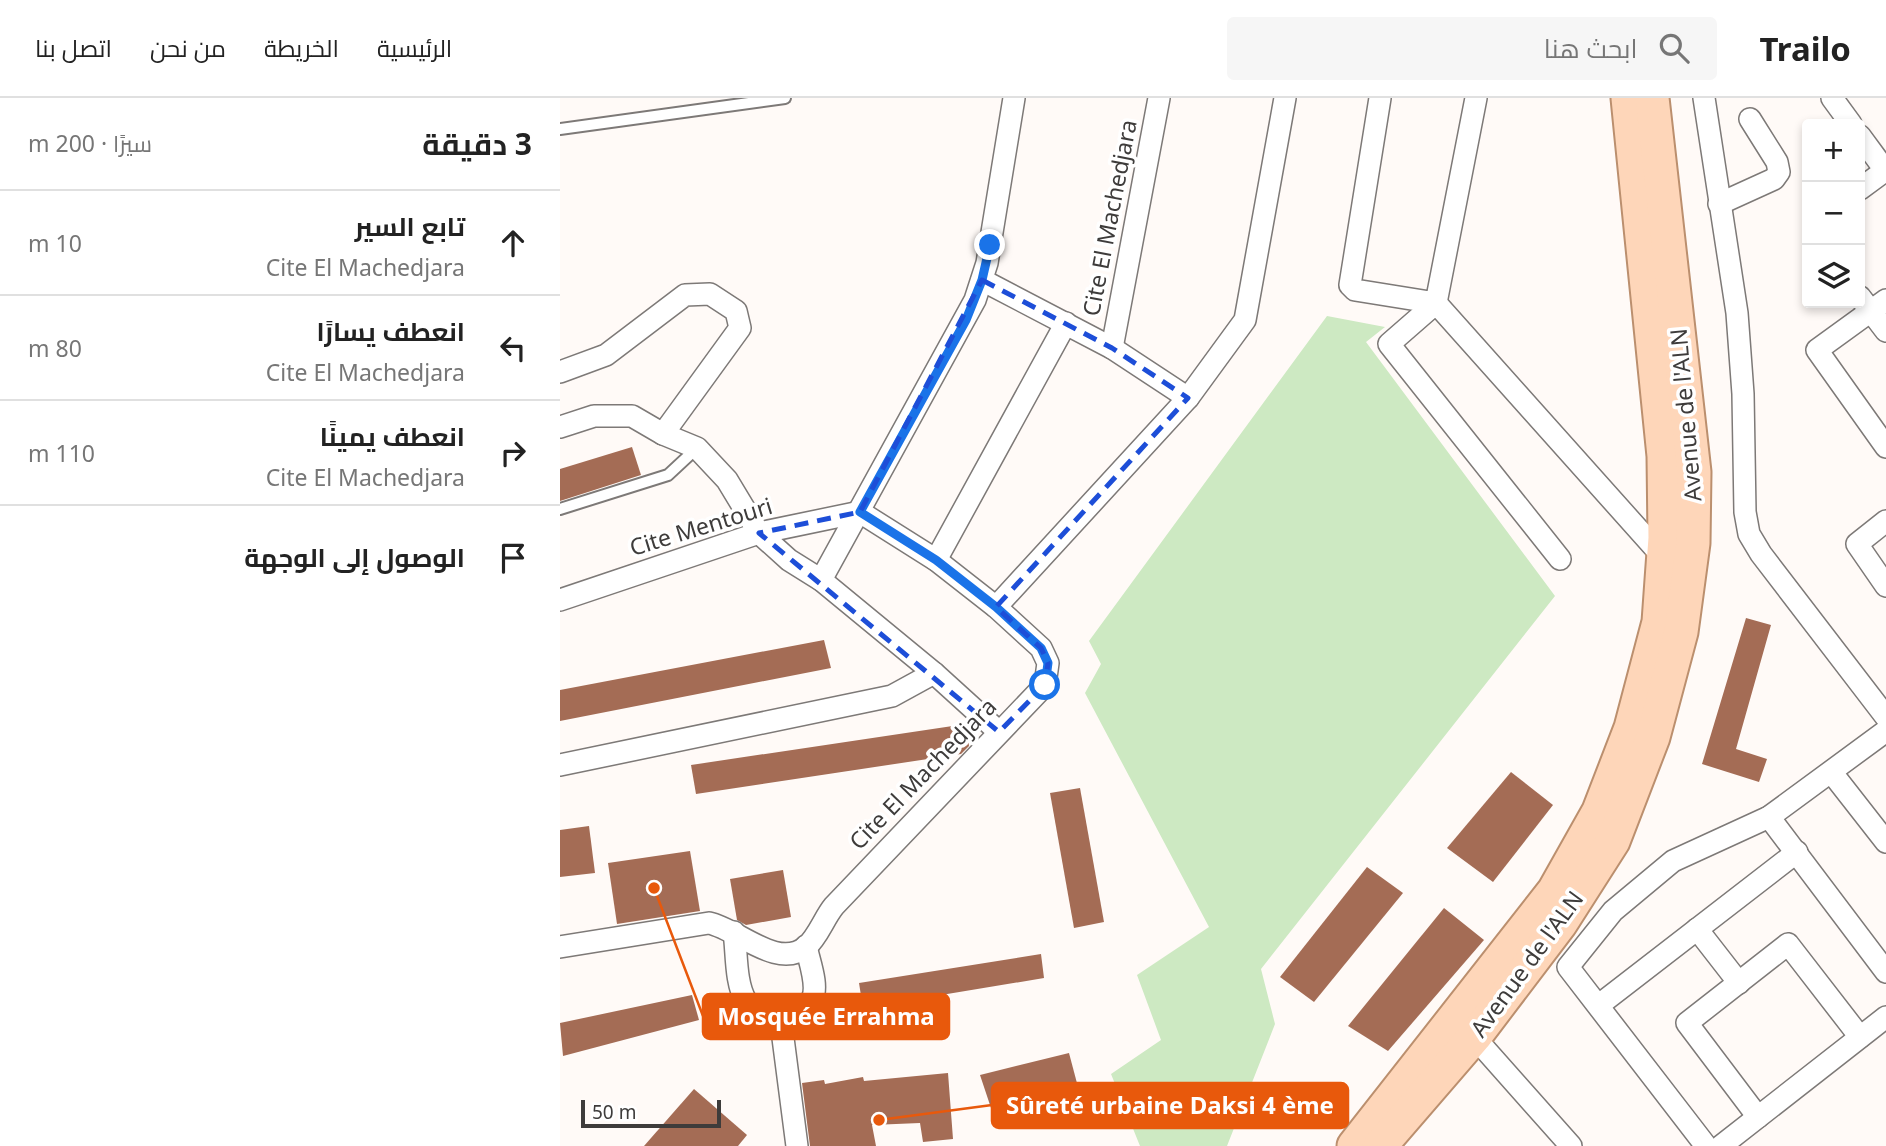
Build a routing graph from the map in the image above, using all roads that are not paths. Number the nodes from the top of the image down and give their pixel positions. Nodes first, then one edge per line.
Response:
1 (785, 98) edge
2 (1014, 98) edge
3 (1159, 98) edge
4 (1285, 98) edge
5 (1380, 98) edge
6 (1476, 98) edge
7 (1628, 98) edge
8 (1652, 98) edge
9 (1704, 98) edge
10 (1832, 98) edge
11 (1750, 119) dead end
12 (1847, 119) edge
13 (560, 129) edge
14 (1865, 143) edge
15 (1886, 170) edge
16 (1865, 185) edge
17 (1719, 204) junction
18 (982, 280) junction
19 (1436, 303) junction
20 (1872, 303) edge
21 (1066, 323) junction
22 (1886, 331) edge
23 (1112, 348) junction
24 (560, 372) edge
25 (1188, 398) junction
26 (560, 426) edge
27 (663, 435) junction
28 (1886, 447) edge
29 (697, 449) junction
30 (560, 509) edge
31 (860, 512) junction
32 (1886, 521) edge
33 (759, 533) junction
34 (1663, 557) junction
35 (1560, 559) dead end
36 (936, 560) junction
37 (821, 580) junction
38 (1886, 586) edge
39 (560, 600) edge
40 (996, 607) junction
41 (934, 673) junction
42 (1886, 717) edge
43 (1886, 731) edge
44 (999, 732) junction
45 (560, 765) edge
46 (1832, 773) junction
47 (1769, 817) junction
48 (1886, 842) edge
49 (1797, 852) junction
50 (1698, 929) junction
51 (734, 932) junction
52 (806, 946) junction
53 (560, 947) edge
54 (1886, 972) edge
55 (1739, 983) junction
56 (1599, 1005) junction
57 (780, 1015) junction
58 (1475, 1017) junction
59 (1886, 1017) edge
60 (1860, 1037) junction
61 (1758, 1116) junction
62 (797, 1146) edge
63 (1354, 1146) edge
64 (1368, 1146) edge
65 (1380, 1146) edge
66 (1571, 1146) edge
67 (1706, 1146) edge
68 (1721, 1146) edge

1 - 13 lane
2 - 18 street
3 - 23 street, Cite El Machedjara
4 - 25 street
5 - 19 street
6 - 19 street
7 - 34 main road
8 - 58 main road, Avenue de l'ALN
9 - 17 street
10 - 12 street
11 - 17 street
14 - 15 street
15 - 16 street
17 - 42 street
18 - 21 street, Cite El Machedjara
18 - 31 street
19 - 34 street
19 - 35 street
20 - 22 street
20 - 28 street
21 - 23 street, Cite El Machedjara
21 - 36 street, Cite El Machedjara
23 - 25 street, Cite El Machedjara
24 - 27 street
25 - 40 street
26 - 27 street
27 - 29 street
29 - 30 lane
29 - 33 street
31 - 33 street, Cite Mentouri
31 - 36 street, Cite El Machedjara
31 - 37 street
32 - 38 street
33 - 37 street
33 - 39 street, Cite Mentouri
34 - 58 main road
36 - 40 street, Cite El Machedjara
37 - 41 street
40 - 44 street, Cite El Machedjara
41 - 44 street
41 - 45 street
43 - 46 street
44 - 52 street, Cite El Machedjara
46 - 47 street
46 - 48 street
47 - 49 street
47 - 56 street
49 - 50 street
49 - 54 street
50 - 55 street
50 - 56 street
51 - 52 street
51 - 53 street
51 - 57 street
52 - 57 street
55 - 60 street
55 - 61 street
56 - 67 street
57 - 62 street
58 - 63 main road
58 - 64 main road
58 - 65 main road, Avenue de l'ALN
58 - 66 street
59 - 60 street
60 - 61 street
61 - 68 street

